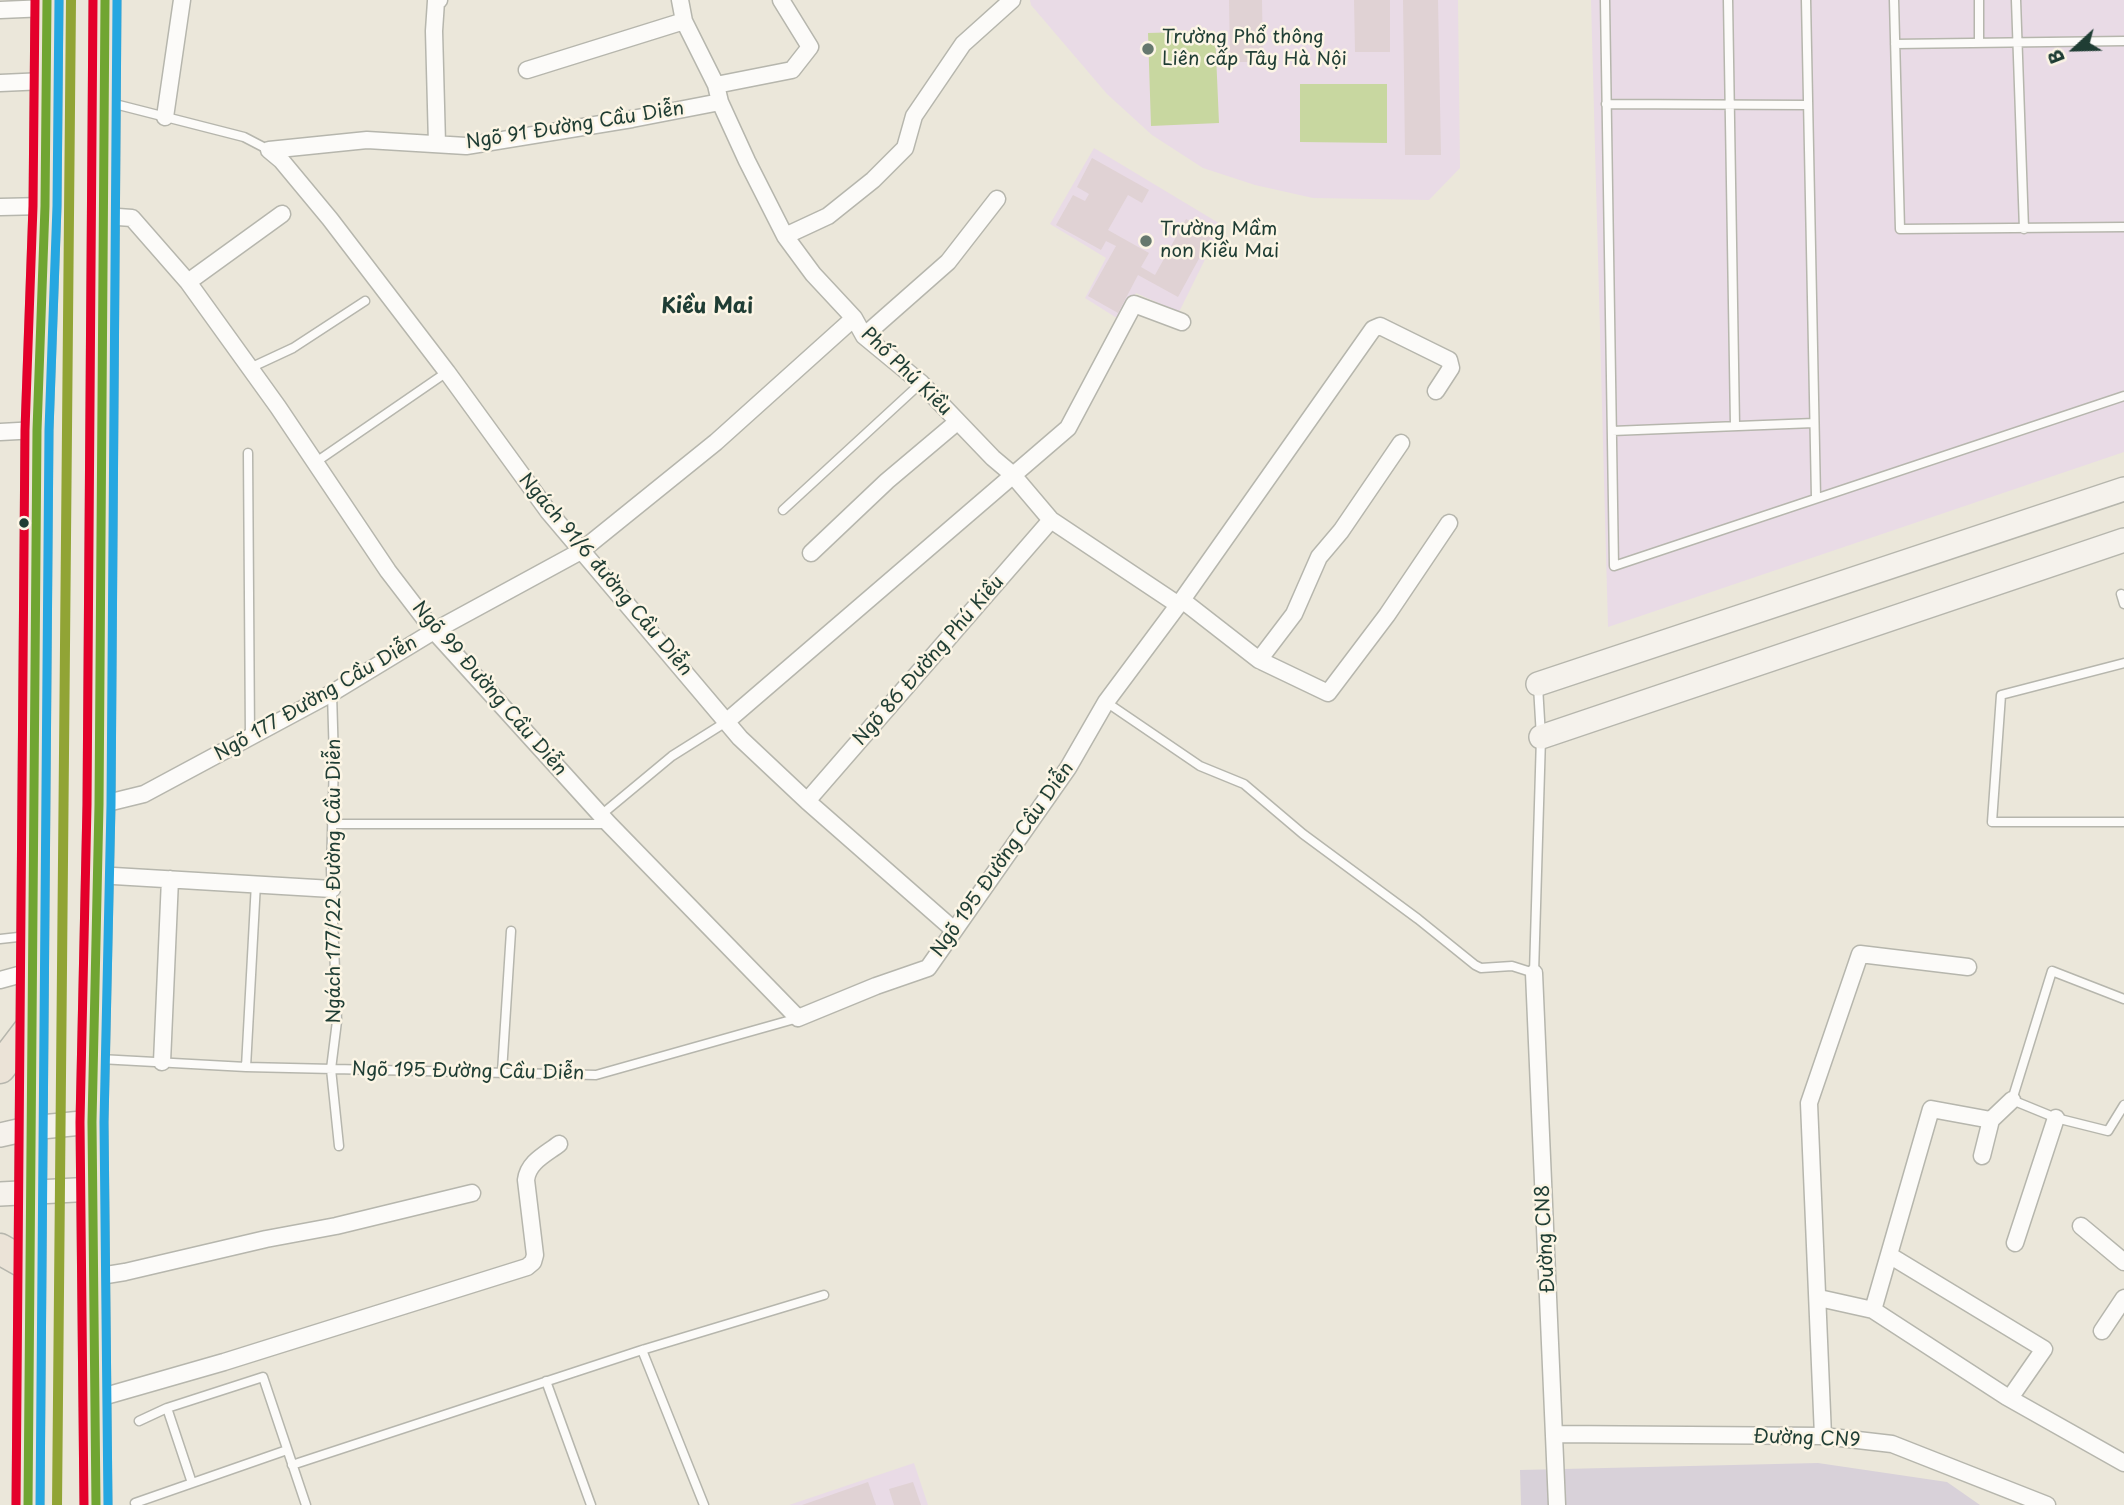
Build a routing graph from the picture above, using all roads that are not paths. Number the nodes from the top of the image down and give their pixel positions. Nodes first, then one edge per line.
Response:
1 (105, 0) edge
2 (182, 0) edge
3 (439, 0) edge
4 (680, 0) edge
5 (781, 0) edge
6 (1012, 0) edge
7 (1605, 0) edge
8 (1728, 0) edge
9 (1806, 0) edge
10 (1895, 0) edge
11 (1979, 0) edge
12 (2016, 0) edge
13 (47, 4) edge
14 (0, 10) edge
15 (684, 22) junction
16 (2124, 41) edge
17 (1979, 43) junction
18 (2016, 43) junction
19 (1895, 44) junction
20 (527, 70) dead end
21 (45, 81) junction
22 (0, 83) edge
23 (716, 85) junction
24 (103, 101) junction
25 (720, 102) junction
26 (1606, 104) junction
27 (1730, 106) junction
28 (1807, 106) junction
29 (165, 117) junction
30 (437, 144) junction
31 (269, 150) junction
32 (997, 199) dead end
33 (45, 206) junction
34 (0, 207) edge
35 (282, 214) dead end
36 (104, 216) junction
37 (2124, 227) edge
38 (2024, 229) junction
39 (785, 236) junction
40 (188, 282) junction
41 (365, 301) dead end
42 (854, 318) junction
43 (1182, 322) dead end
44 (864, 336) junction
45 (250, 368) junction
46 (447, 372) junction
47 (921, 383) junction
48 (1436, 391) dead end
49 (2124, 396) edge
50 (957, 422) junction
51 (1814, 423) junction
52 (1735, 425) junction
53 (37, 430) junction
54 (1612, 431) junction
55 (0, 432) edge
56 (1401, 443) dead end
57 (248, 453) dead end
58 (316, 462) junction
59 (1012, 474) junction
60 (2124, 489) edge
61 (1816, 497) junction
62 (783, 510) dead end
63 (1051, 520) junction
64 (1449, 523) dead end
65 (2124, 540) edge
66 (581, 551) junction
67 (811, 553) dead end
68 (1179, 602) junction
69 (434, 631) junction
70 (1259, 660) junction
71 (2124, 663) edge
72 (1538, 684) joint
73 (331, 693) junction
74 (1106, 702) junction
75 (726, 722) junction
76 (1541, 737) junction
77 (250, 738) junction
78 (807, 801) junction
79 (99, 805) junction
80 (605, 819) junction
81 (2124, 822) edge
82 (332, 824) junction
83 (97, 875) junction
84 (170, 879) junction
85 (256, 883) junction
86 (332, 889) junction
87 (954, 930) junction
88 (511, 931) dead end
89 (33, 936) junction
90 (0, 939) edge
91 (1968, 967) dead end
92 (33, 971) junction
93 (1534, 973) junction
94 (0, 980) edge
95 (2124, 999) edge
96 (798, 1018) junction
97 (32, 1026) junction
98 (93, 1059) junction
99 (162, 1062) junction
100 (0, 1068) edge
101 (246, 1068) junction
102 (331, 1069) junction
103 (502, 1072) junction
104 (2012, 1100) junction
105 (2124, 1105) edge
106 (2056, 1118) junction
107 (1991, 1120) junction
108 (92, 1122) junction
109 (31, 1128) junction
110 (0, 1135) edge
111 (559, 1144) dead end
112 (339, 1146) dead end
113 (1982, 1156) dead end
114 (94, 1189) junction
115 (31, 1192) junction
116 (472, 1193) dead end
117 (0, 1194) edge
118 (2081, 1226) dead end
119 (2015, 1243) dead end
120 (0, 1249) edge
121 (1889, 1255) junction
122 (2124, 1262) edge
123 (30, 1266) junction
124 (94, 1278) junction
125 (824, 1295) dead end
126 (1819, 1298) junction
127 (2124, 1298) edge
128 (1873, 1310) junction
129 (2102, 1331) dead end
130 (642, 1350) junction
131 (546, 1381) junction
132 (2010, 1398) junction
133 (95, 1399) junction
134 (167, 1408) junction
135 (139, 1421) dead end
136 (1555, 1434) junction
137 (1823, 1436) junction
138 (287, 1450) junction
139 (2124, 1463) edge
140 (292, 1465) junction
141 (192, 1483) junction
142 (28, 1505) edge
143 (96, 1505) edge
144 (136, 1505) edge
145 (306, 1505) edge
146 (591, 1505) edge
147 (704, 1505) edge
148 (1557, 1505) edge
149 (2047, 1505) edge

1 - 24 highway
2 - 29 street
3 - 30 street
4 - 15 street, Phố Phú Kiều
5 - 23 street
6 - 39 street
7 - 26 lane
8 - 27 lane
9 - 28 lane
10 - 19 lane
11 - 17 lane
12 - 18 lane
13 - 14 street
13 - 21 highway
15 - 20 street
15 - 23 street, Phố Phú Kiều
16 - 18 lane
17 - 18 lane
17 - 19 lane
18 - 38 lane
19 - 38 lane
21 - 22 street
21 - 33 highway
23 - 25 street, Phố Phú Kiều
24 - 29 lane
24 - 36 highway
25 - 30 street, Ngõ 91 Đường Cầu Diễn
25 - 39 street, Phố Phú Kiều
26 - 27 lane
26 - 54 lane
27 - 28 lane
27 - 52 lane
28 - 51 lane
29 - 31 lane
30 - 31 street, Ngõ 91 Đường Cầu Diễn
31 - 46 street, Ngách 91/6 đường Cầu Diễn
32 - 44 street
33 - 34 street
33 - 53 highway
35 - 40 street
36 - 40 street, Ngõ 99 Đường Cầu Diễn
36 - 79 highway
37 - 38 lane
39 - 42 street, Phố Phú Kiều
40 - 45 street, Ngõ 99 Đường Cầu Diễn
41 - 45 lane
42 - 44 street, Phố Phú Kiều
42 - 66 street, Ngõ 177 Đường Cầu Diễn
43 - 59 street
44 - 47 street, Phố Phú Kiều
45 - 58 street, Ngõ 99 Đường Cầu Diễn
46 - 58 lane
46 - 66 street, Ngách 91/6 đường Cầu Diễn
47 - 50 street, Phố Phú Kiều
47 - 62 lane
48 - 68 street, Ngõ 195 Đường Cầu Diễn
49 - 61 lane
50 - 59 street, Phố Phú Kiều
50 - 67 street
51 - 52 lane
51 - 61 lane
52 - 54 lane
53 - 55 street
53 - 89 highway
54 - 61 lane
56 - 70 street
57 - 77 lane
58 - 69 street, Ngõ 99 Đường Cầu Diễn
59 - 63 street, Phố Phú Kiều
59 - 75 street
60 - 72 street
63 - 68 street, Phố Phú Kiều
63 - 78 street, Ngõ 86 Đường Phú Kiều
64 - 70 street, Phố Phú Kiều
65 - 76 street
66 - 69 street, Ngõ 177 Đường Cầu Diễn
66 - 75 street, Ngách 91/6 đường Cầu Diễn
68 - 70 street, Phố Phú Kiều
68 - 74 street, Ngõ 195 Đường Cầu Diễn
69 - 73 street, Ngõ 177 Đường Cầu Diễn
69 - 80 street, Ngõ 99 Đường Cầu Diễn
71 - 81 lane
72 - 76 lane
73 - 77 street, Ngõ 177 Đường Cầu Diễn
73 - 82 lane, Ngách 177/22 Đường Cầu Diễn
74 - 87 street, Ngõ 195 Đường Cầu Diễn
74 - 93 lane
75 - 78 street, Ngách 91/6 đường Cầu Diễn
75 - 80 lane
76 - 93 lane
77 - 79 street, Ngõ 177 Đường Cầu Diễn
78 - 87 street, Ngách 91/6 đường Cầu Diễn
79 - 83 highway
80 - 82 lane
80 - 96 street, Ngõ 99 Đường Cầu Diễn
82 - 86 lane, Ngách 177/22 Đường Cầu Diễn
83 - 84 street
83 - 98 highway
84 - 85 street
84 - 99 street
85 - 86 street
85 - 101 lane
86 - 102 lane, Ngách 177/22 Đường Cầu Diễn
87 - 96 street, Ngõ 195 Đường Cầu Diễn
88 - 103 lane
89 - 90 lane
89 - 92 highway
91 - 126 street
92 - 94 street
92 - 97 highway
93 - 136 street, Đường CN8
95 - 104 lane
96 - 103 lane, Ngõ 195 Đường Cầu Diễn
97 - 100 highway
97 - 109 highway
98 - 99 lane, Ngõ 195 Đường Cầu Diễn
98 - 108 highway
99 - 101 lane, Ngõ 195 Đường Cầu Diễn
101 - 102 lane, Ngõ 195 Đường Cầu Diễn
102 - 103 lane, Ngõ 195 Đường Cầu Diễn
102 - 112 lane, Ngách 177/22 Đường Cầu Diễn
104 - 106 lane
104 - 107 street
105 - 106 lane
106 - 119 street
107 - 113 street
107 - 121 street
108 - 109 street
108 - 114 highway
109 - 110 street
109 - 115 highway
111 - 133 street
114 - 115 street
114 - 124 highway
115 - 117 street
115 - 123 highway
116 - 124 street
118 - 122 street
120 - 123 highway
121 - 128 street
121 - 132 street
123 - 142 highway
124 - 133 highway
125 - 130 lane
126 - 128 street
126 - 137 street
127 - 129 street
128 - 132 street
130 - 131 lane
130 - 147 lane
131 - 140 lane
131 - 146 lane
132 - 139 street
133 - 143 highway
134 - 135 lane
134 - 138 lane
134 - 141 lane
136 - 137 street, Đường CN9
136 - 148 street, Đường CN8
137 - 149 street, Đường CN9
138 - 140 lane
138 - 141 lane
140 - 145 lane
141 - 144 lane

